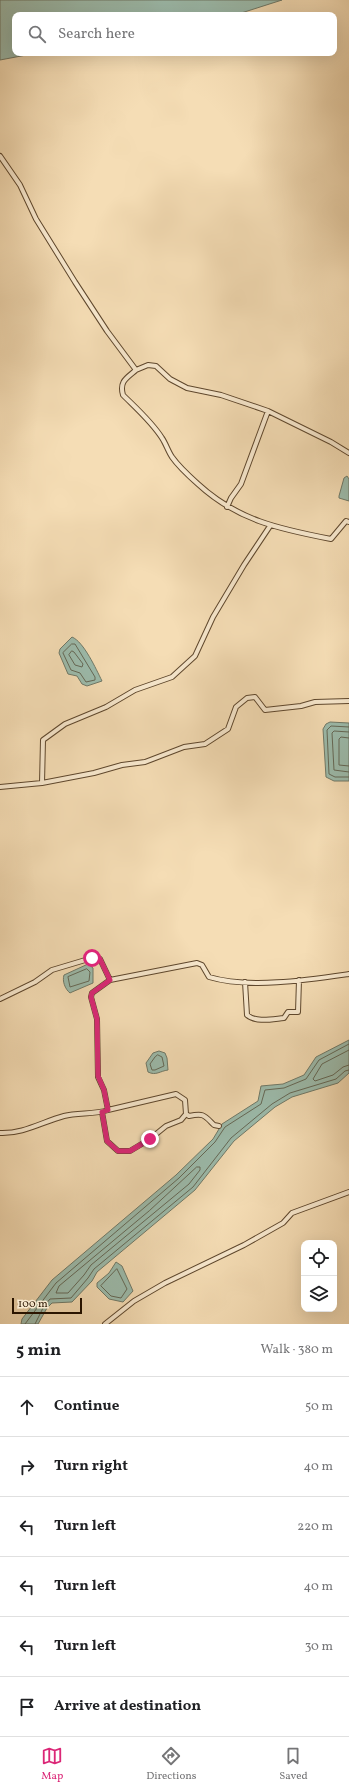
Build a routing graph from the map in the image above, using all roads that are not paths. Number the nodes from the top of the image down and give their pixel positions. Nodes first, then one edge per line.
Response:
1 (0, 156) edge
2 (136, 370) junction
3 (268, 411) junction
4 (349, 453) edge
5 (227, 507) junction
6 (349, 522) edge
7 (270, 526) junction
8 (349, 701) edge
9 (42, 783) junction
10 (0, 788) edge
11 (349, 974) edge
12 (110, 980) junction
13 (299, 980) junction
14 (246, 982) junction
15 (0, 999) edge
16 (108, 1110) junction
17 (102, 1112) junction
18 (186, 1114) junction
19 (219, 1126) dead end
20 (0, 1133) edge
21 (349, 1192) edge
22 (105, 1324) edge

1 - 2 street
2 - 3 street
2 - 5 street
3 - 4 street
3 - 5 street
5 - 7 street
6 - 7 street
7 - 9 street
8 - 9 street
9 - 10 street
11 - 13 street
12 - 14 street
12 - 15 street
12 - 16 street
13 - 14 street
13 - 14 street
16 - 17 street
16 - 18 street
17 - 18 street
17 - 20 street
18 - 19 street
21 - 22 street

